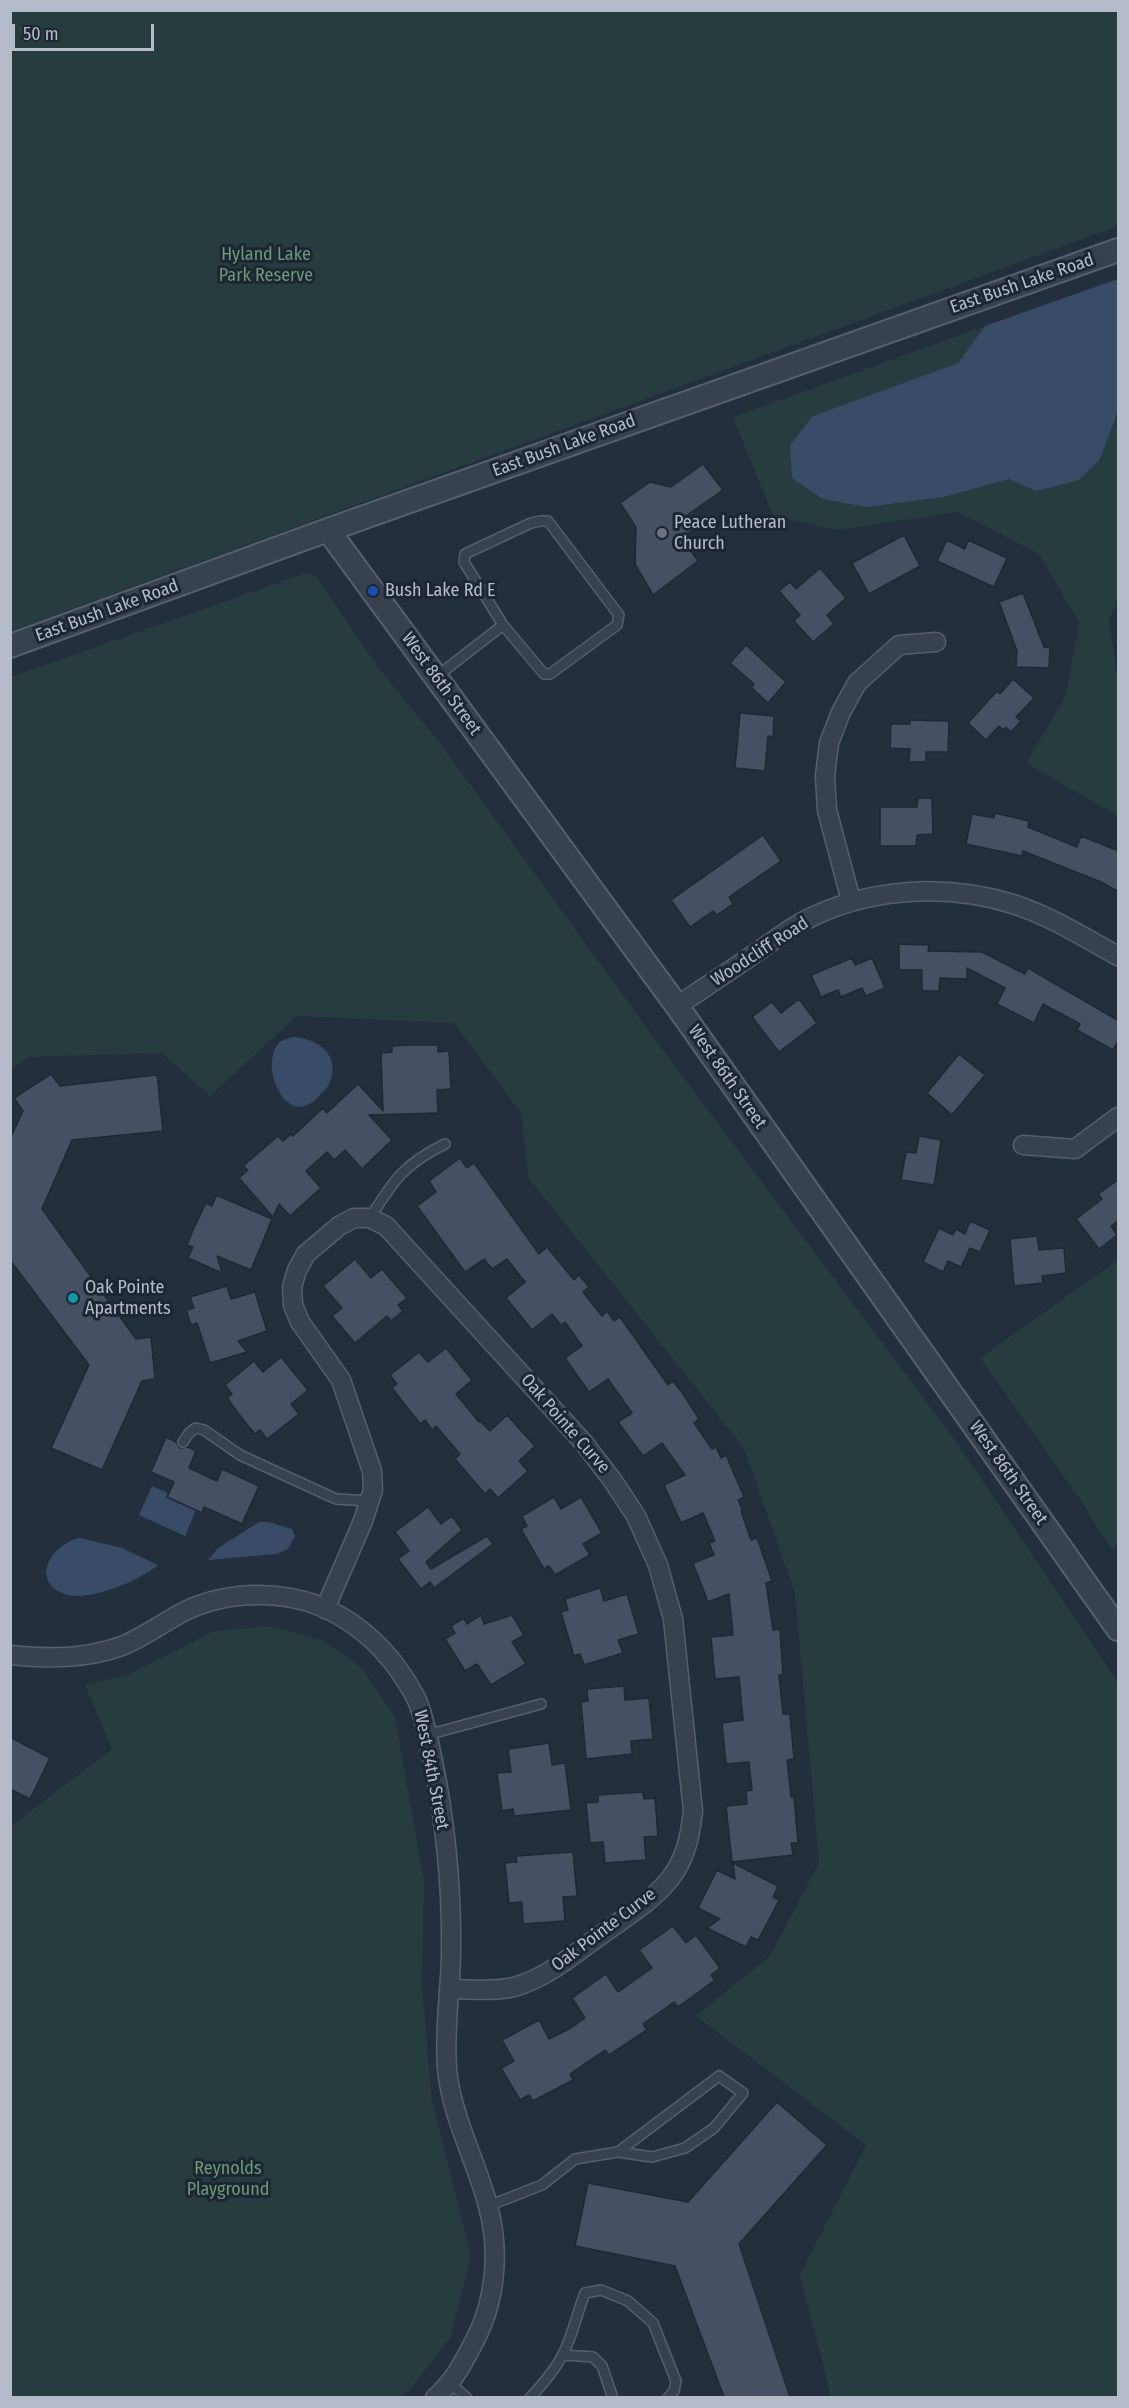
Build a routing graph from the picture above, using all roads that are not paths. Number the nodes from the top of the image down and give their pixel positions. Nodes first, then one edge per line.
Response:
1 (1119, 250) edge
2 (328, 530) junction
3 (503, 625) junction
4 (936, 642) dead end
5 (10, 646) edge
6 (436, 678) junction
7 (850, 901) junction
8 (1119, 956) edge
9 (677, 1006) junction
10 (1119, 1117) edge
11 (445, 1144) dead end
12 (1023, 1145) dead end
13 (370, 1218) junction
14 (183, 1442) dead end
15 (370, 1501) junction
16 (325, 1609) junction
17 (1119, 1629) edge
18 (10, 1655) edge
19 (541, 1704) dead end
20 (427, 1735) junction
21 (450, 1989) junction
22 (618, 2152) junction
23 (488, 2206) junction
24 (563, 2355) junction
25 (452, 2384) junction
26 (435, 2397) edge
27 (467, 2397) edge
28 (530, 2397) edge
29 (613, 2397) edge
30 (668, 2397) edge

1 - 2 street, East Bush Lake Road
2 - 5 street, East Bush Lake Road
2 - 6 street, West 86th Street
3 - 3 lane
3 - 6 lane
4 - 7 street
6 - 9 street, West 86th Street
7 - 8 street, Woodcliff Road
7 - 9 street, Woodcliff Road
9 - 17 street, West 86th Street
10 - 12 street
11 - 13 lane
13 - 15 street
13 - 21 street, Oak Pointe Curve
14 - 15 lane
15 - 16 street
16 - 18 street, West 84th Street
16 - 20 street, West 84th Street
19 - 20 lane
20 - 21 street, West 84th Street
21 - 23 street, West 84th Street
22 - 22 lane
22 - 23 lane
23 - 25 street, West 84th Street
24 - 28 lane
24 - 29 lane
24 - 30 lane
25 - 26 street
25 - 27 lane

